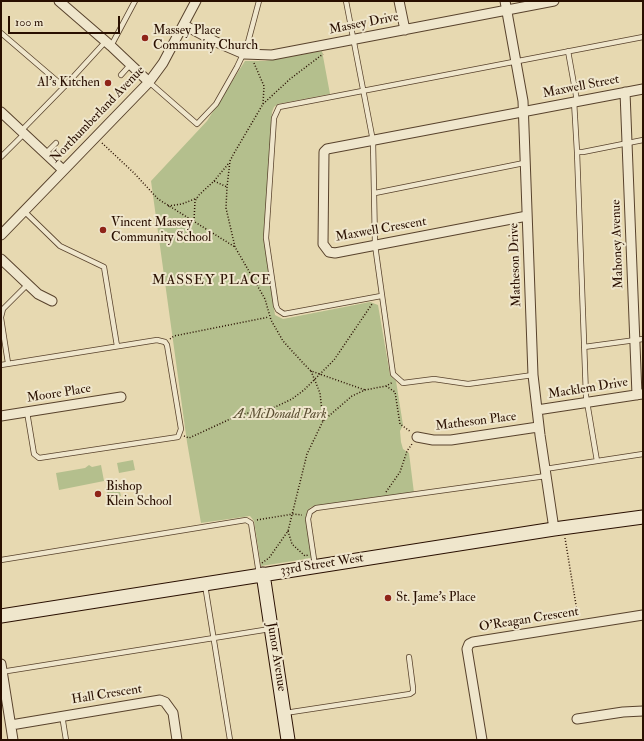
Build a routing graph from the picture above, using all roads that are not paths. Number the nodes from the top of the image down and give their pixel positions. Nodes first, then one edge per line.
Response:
1 (60, 1) edge
2 (75, 1) edge
3 (135, 1) edge
4 (196, 1) edge
5 (259, 1) edge
6 (346, 1) edge
7 (399, 1) edge
8 (554, 1) edge
9 (506, 6) edge
10 (70, 10) junction
11 (184, 25) junction
12 (405, 30) junction
13 (1, 33) edge
14 (643, 37) edge
15 (353, 40) junction
16 (108, 44) junction
17 (568, 51) junction
18 (244, 54) junction
19 (516, 61) junction
20 (130, 65) junction
21 (121, 75) dead end
22 (148, 82) junction
23 (64, 87) junction
24 (643, 89) edge
25 (363, 90) junction
26 (625, 92) junction
27 (576, 101) junction
28 (524, 111) junction
29 (1, 112) edge
30 (23, 132) junction
31 (643, 140) edge
32 (373, 141) junction
33 (56, 143) dead end
34 (627, 144) junction
35 (577, 152) junction
36 (45, 154) junction
37 (1, 157) edge
38 (524, 163) junction
39 (64, 170) junction
40 (375, 193) junction
41 (24, 211) junction
42 (527, 216) junction
43 (1, 235) edge
44 (375, 245) junction
45 (1, 259) edge
46 (27, 285) junction
47 (379, 297) junction
48 (52, 301) dead end
49 (1, 318) edge
50 (639, 339) edge
51 (118, 346) junction
52 (584, 347) junction
53 (8, 363) junction
54 (1, 365) edge
55 (533, 375) junction
56 (640, 394) edge
57 (121, 397) dead end
58 (588, 403) junction
59 (536, 410) junction
60 (26, 412) junction
61 (1, 416) edge
62 (538, 427) junction
63 (417, 437) dead end
64 (643, 454) edge
65 (596, 461) junction
66 (546, 472) junction
67 (643, 517) edge
68 (559, 528) junction
69 (1, 560) edge
70 (315, 560) junction
71 (260, 570) junction
72 (205, 583) junction
73 (643, 615) edge
74 (1, 616) edge
75 (272, 628) junction
76 (214, 638) junction
77 (409, 657) dead end
78 (1, 669) edge
79 (643, 711) edge
80 (285, 713) junction
81 (62, 715) junction
82 (577, 718) dead end
83 (11, 725) junction
84 (13, 740) edge
85 (66, 740) edge
86 (177, 740) edge
87 (230, 740) edge
88 (288, 740) edge
89 (482, 740) edge

1 - 10 street
2 - 10 street
3 - 16 lane
4 - 11 street, Northumberland Avenue
5 - 18 lane
6 - 15 lane
7 - 12 street
8 - 9 street, Massey Drive
9 - 12 street, Massey Drive
9 - 19 street, Matheson Drive
10 - 16 street
11 - 18 street, Massey Drive
11 - 22 street, Northumberland Avenue
12 - 15 street, Massey Drive
13 - 23 lane
14 - 17 lane
15 - 18 street, Massey Drive
15 - 25 lane
16 - 20 street
16 - 23 lane
17 - 19 lane
17 - 27 lane
18 - 22 lane
19 - 25 lane
19 - 28 street, Matheson Drive
20 - 21 lane
20 - 22 street
22 - 39 street, Northumberland Avenue
23 - 30 lane
24 - 26 street, Maxwell Street
25 - 32 lane
25 - 47 lane
26 - 27 street, Maxwell Street
26 - 34 street, Mahoney Avenue
27 - 28 street, Maxwell Street
27 - 35 lane
28 - 32 street, Maxwell Crescent
28 - 38 street, Matheson Drive
29 - 30 street
30 - 36 street
30 - 37 lane
31 - 34 lane
32 - 40 lane
32 - 44 street, Maxwell Crescent
33 - 36 lane
34 - 35 lane
34 - 50 street, Mahoney Avenue
35 - 52 lane
36 - 39 street
38 - 40 lane
38 - 42 street, Matheson Drive
39 - 41 street, Northumberland Avenue
40 - 44 lane
41 - 43 street, Northumberland Avenue
41 - 51 lane
42 - 44 street, Maxwell Crescent
42 - 55 street, Matheson Drive
44 - 47 lane
45 - 46 street
46 - 48 street
46 - 49 lane
47 - 55 lane
49 - 53 lane
50 - 52 lane
50 - 56 street, Mahoney Avenue
51 - 53 lane
51 - 60 lane
52 - 58 lane
53 - 54 lane
55 - 59 street, Matheson Drive
56 - 58 street, Macklem Drive
57 - 60 street, Moore Place
58 - 59 street, Macklem Drive
58 - 65 lane
59 - 62 street, Matheson Drive
60 - 61 street, Moore Place
62 - 63 street, Matheson Place
62 - 66 street, Matheson Drive
64 - 65 lane
65 - 66 lane
66 - 68 street, Matheson Drive
66 - 70 lane
67 - 68 main road, 33rd Street West
68 - 70 main road, 33rd Street West
69 - 71 lane
70 - 71 main road, 33rd Street West
71 - 72 main road, 33rd Street West
71 - 75 main road, Junor Avenue
72 - 74 main road, 33rd Street West
72 - 76 lane
73 - 89 street, O'Reagan Crescent
75 - 76 lane
75 - 80 main road, Junor Avenue
76 - 78 lane
76 - 87 lane
77 - 80 lane
78 - 83 street
79 - 82 street
80 - 88 main road, Junor Avenue
81 - 83 street, Hall Crescent
81 - 85 lane
81 - 86 street, Hall Crescent
83 - 84 street

